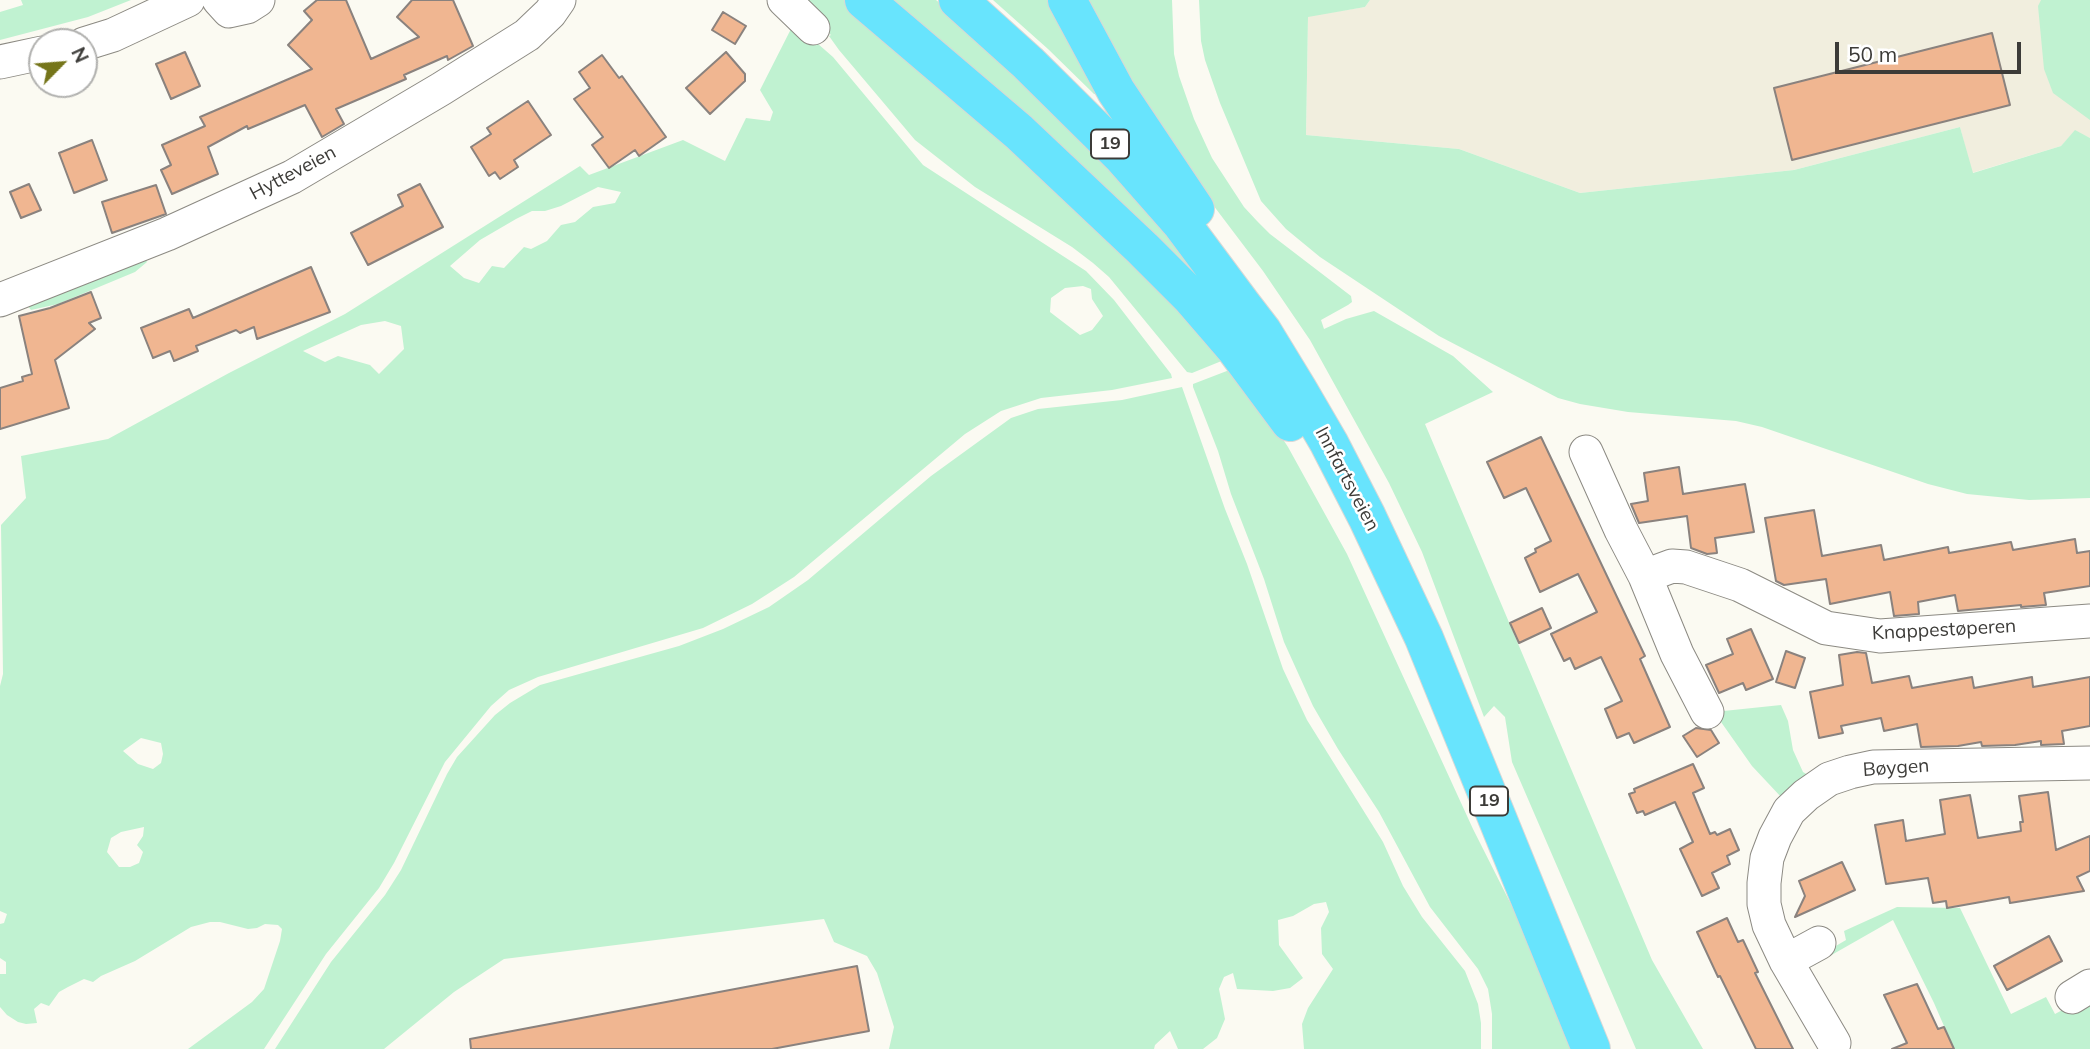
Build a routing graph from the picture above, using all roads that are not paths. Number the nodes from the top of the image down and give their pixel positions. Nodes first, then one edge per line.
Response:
1 (188, 0) edge
2 (219, 0) edge
3 (258, 0) edge
4 (559, 0) edge
5 (784, 0) edge
6 (864, 0) edge
7 (958, 0) edge
8 (1067, 0) edge
9 (813, 28) dead end
10 (98, 40) edge
11 (28, 56) edge
12 (0, 62) edge
13 (0, 300) edge
14 (1242, 305) junction
15 (1586, 452) dead end
16 (1385, 554) junction
17 (1645, 576) junction
18 (2090, 621) edge
19 (1707, 712) dead end
20 (2090, 763) edge
21 (1819, 943) dead end
22 (1786, 961) junction
23 (1834, 1043) dead end
24 (1591, 1049) edge

1 - 10 street
2 - 3 street
4 - 13 street, Hytteveien
5 - 9 street
6 - 16 highway
7 - 14 highway, Innfartsveien / 19
8 - 14 highway
11 - 12 street
14 - 16 highway, Innfartsveien / 19
15 - 17 street
16 - 24 highway, Innfartsveien / 19
17 - 18 street, Knappestøperen
17 - 19 street
20 - 22 street, Bøygen
21 - 22 street
22 - 23 street, Bøygen

